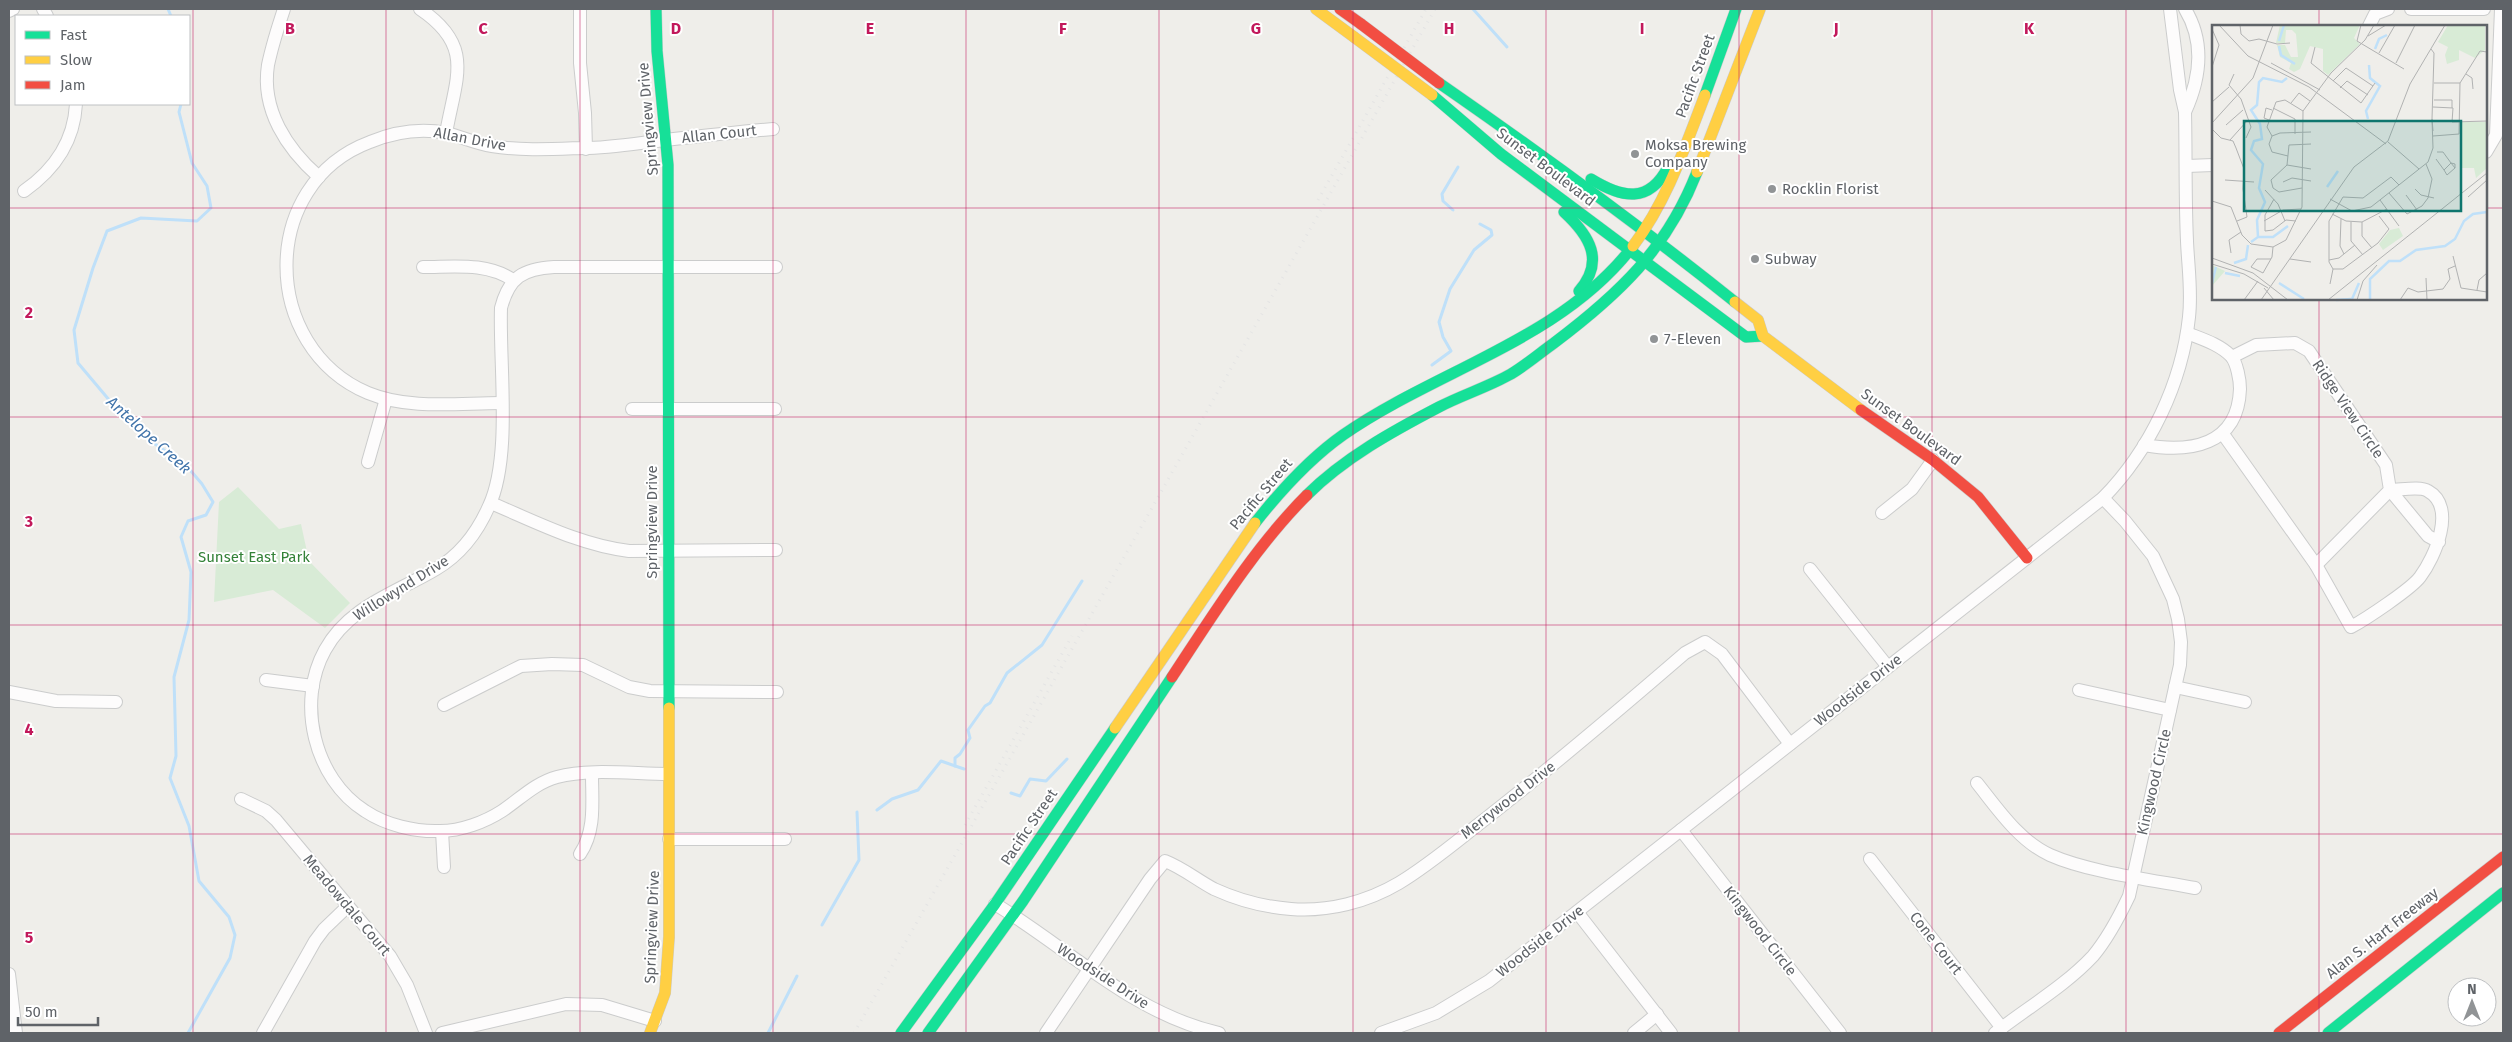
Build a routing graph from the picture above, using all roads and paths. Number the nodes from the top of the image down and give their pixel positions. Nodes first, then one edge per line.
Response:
1 (13, 9) edge
2 (284, 9) edge
3 (420, 9) edge
4 (580, 9) edge
5 (656, 9) edge
6 (1316, 9) edge
7 (1340, 9) edge
8 (1736, 9) edge
9 (1760, 9) edge
10 (2170, 9) edge
11 (2185, 9) edge
12 (2388, 9) edge
13 (2392, 9) edge
14 (2410, 9) edge
15 (2484, 9) edge
16 (2501, 9) edge
17 (9, 11) edge
18 (2370, 25) edge
19 (76, 105) edge
20 (1699, 110) junction
21 (2185, 112) junction
22 (773, 128) dead end
23 (446, 133) junction
24 (666, 140) junction
25 (586, 148) junction
26 (2487, 150) edge
27 (2212, 165) edge
28 (1558, 166) junction
29 (2187, 166) junction
30 (319, 177) junction
31 (1543, 184) junction
32 (24, 191) dead end
33 (1644, 230) junction
34 (1660, 242) junction
35 (1630, 250) junction
36 (1645, 261) junction
37 (423, 267) dead end
38 (668, 267) junction
39 (776, 267) dead end
40 (513, 280) junction
41 (1564, 310) junction
42 (2187, 333) junction
43 (1763, 336) junction
44 (2232, 357) junction
45 (1416, 391) junction
46 (386, 399) junction
47 (501, 402) junction
48 (632, 409) dead end
49 (668, 409) junction
50 (775, 409) dead end
51 (2223, 434) junction
52 (2144, 445) junction
53 (1362, 450) junction
54 (1933, 460) junction
55 (368, 462) dead end
56 (2390, 490) junction
57 (1280, 491) junction
58 (2103, 498) junction
59 (491, 503) junction
60 (1296, 506) junction
61 (1882, 513) dead end
62 (2439, 542) junction
63 (776, 550) dead end
64 (667, 551) junction
65 (2027, 558) junction
66 (2316, 565) junction
67 (1810, 569) dead end
68 (1203, 599) junction
69 (1218, 608) junction
70 (1888, 666) junction
71 (266, 680) dead end
72 (313, 686) junction
73 (2175, 687) junction
74 (2079, 690) dead end
75 (9, 692) edge
76 (777, 692) dead end
77 (668, 693) junction
78 (116, 702) dead end
79 (2245, 702) dead end
80 (444, 705) dead end
81 (2170, 710) junction
82 (1790, 744) junction
83 (592, 774) junction
84 (668, 774) junction
85 (1976, 783) dead end
86 (240, 799) dead end
87 (1681, 830) junction
88 (442, 831) junction
89 (669, 839) junction
90 (785, 839) dead end
91 (580, 854) dead end
92 (2503, 857) edge
93 (1870, 859) dead end
94 (444, 867) dead end
95 (2133, 876) junction
96 (2195, 888) dead end
97 (2503, 893) edge
98 (995, 904) junction
99 (348, 906) junction
100 (1577, 912) junction
101 (1013, 915) junction
102 (1089, 968) junction
103 (9, 974) edge
104 (1657, 1014) junction
105 (655, 1021) junction
106 (1999, 1030) edge
107 (16, 1033) edge
108 (263, 1033) edge
109 (426, 1033) edge
110 (442, 1033) edge
111 (650, 1033) edge
112 (902, 1033) edge
113 (928, 1033) edge
114 (1046, 1033) edge
115 (1219, 1033) edge
116 (1381, 1033) edge
117 (1634, 1033) edge
118 (1671, 1033) edge
119 (1840, 1033) edge
120 (2279, 1033) edge
121 (2328, 1033) edge

1 - 17 street
2 - 30 street
3 - 23 street
4 - 25 street
5 - 24 main road, Springview Drive
6 - 31 main road, Sunset Boulevard, bridge
7 - 28 main road, Sunset Boulevard, bridge
8 - 20 main road, Pacific Street
9 - 34 main road
10 - 21 street
11 - 21 street
12 - 18 street
13 - 14 street
14 - 15 street
16 - 26 street
19 - 32 street
20 - 28 main road
20 - 33 main road, Pacific Street
21 - 29 street, Woodside Drive
22 - 24 street, Allan Court
23 - 25 street, Allan Drive
23 - 30 street, Allan Drive
24 - 25 street, Allan Drive
24 - 38 main road, Springview Drive
27 - 29 street
28 - 33 main road, Sunset Boulevard
29 - 42 street, Woodside Drive
30 - 46 street, Allan Drive
31 - 35 main road, Sunset Boulevard
31 - 41 main road
33 - 34 main road, Sunset Boulevard
33 - 35 main road, Pacific Street
34 - 36 main road
34 - 43 main road, Sunset Boulevard
35 - 36 main road, Sunset Boulevard
35 - 41 main road, Pacific Street
36 - 43 main road, Sunset Boulevard
36 - 53 main road
37 - 40 street
38 - 39 street
38 - 40 street
38 - 49 main road, Springview Drive
40 - 47 street, Willowynd Drive
41 - 45 main road, Pacific Street
42 - 44 street
42 - 52 street, Woodside Drive
43 - 54 main road, Sunset Boulevard
44 - 51 street
44 - 56 street, Ridge View Circle
45 - 53 main road
45 - 57 main road, Pacific Street
46 - 47 street, Allan Drive
46 - 55 street
47 - 59 street, Willowynd Drive
48 - 49 street
49 - 50 street
49 - 64 main road, Springview Drive
51 - 52 street
51 - 66 street
52 - 58 street, Woodside Drive
53 - 60 main road
54 - 61 street
54 - 65 main road, Sunset Boulevard
56 - 62 street
56 - 62 street
56 - 66 street
57 - 60 main road
57 - 68 main road, Pacific Street
58 - 65 street, Woodside Drive
58 - 73 street, Kingwood Circle
59 - 64 street
59 - 72 street, Willowynd Drive
60 - 69 main road
62 - 66 street
63 - 64 street
64 - 77 main road, Springview Drive
65 - 70 street, Woodside Drive
67 - 70 street
68 - 69 main road
68 - 98 main road, Pacific Street
69 - 101 main road
70 - 82 street, Woodside Drive
71 - 72 street
72 - 88 street, Willowynd Drive
73 - 79 street
73 - 81 street, Kingwood Circle
74 - 81 street
75 - 78 street
76 - 77 street
77 - 80 street
77 - 84 main road, Springview Drive
81 - 95 street, Kingwood Circle
82 - 87 street, Woodside Drive
82 - 102 street, Merrywood Drive
83 - 84 street, Willowynd Drive
83 - 88 street, Willowynd Drive
83 - 91 street
84 - 89 main road, Springview Drive
85 - 95 street
86 - 99 street, Meadowdale Court
87 - 100 street, Woodside Drive
87 - 119 street, Kingwood Circle
88 - 94 street
89 - 90 street
89 - 105 main road, Springview Drive
92 - 120 main road, Alan S. Hart Freeway
93 - 106 street, Cone Court
95 - 96 street
95 - 106 street, Kingwood Circle
97 - 121 main road
98 - 101 street, Woodside Drive
98 - 112 main road, Pacific Street
99 - 108 street
99 - 109 street, Meadowdale Court
100 - 104 street
100 - 116 street, Woodside Drive
101 - 102 street, Woodside Drive
101 - 113 main road
102 - 114 street
102 - 115 street, Woodside Drive
103 - 107 street
104 - 117 street
104 - 118 street
105 - 110 street
105 - 111 main road, Springview Drive

